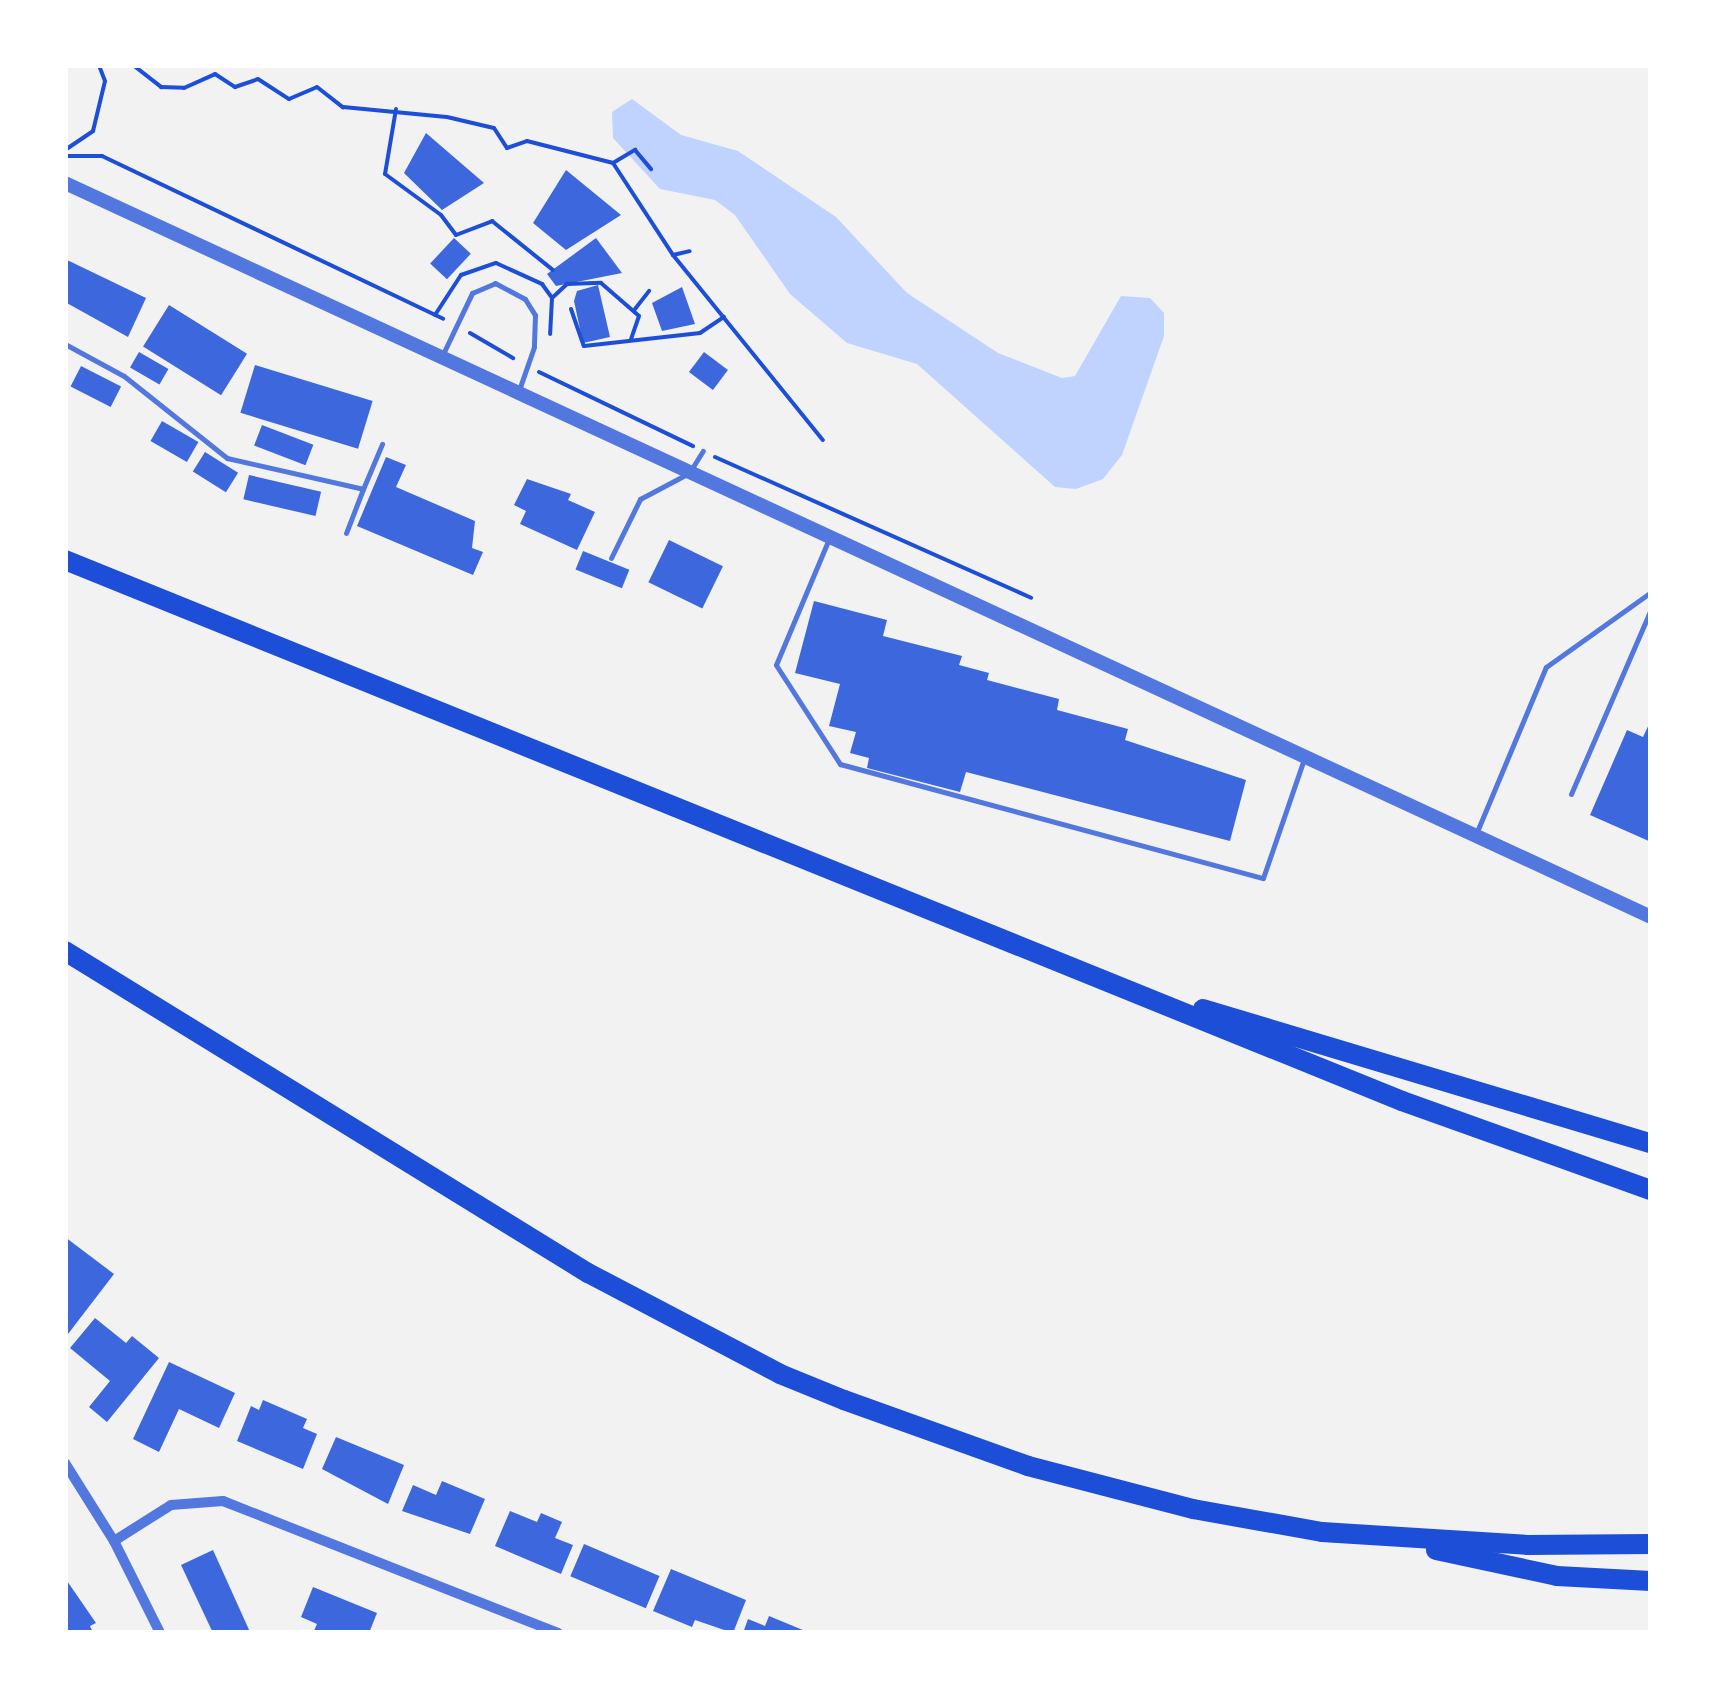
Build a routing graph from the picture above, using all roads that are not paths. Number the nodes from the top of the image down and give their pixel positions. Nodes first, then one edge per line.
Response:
1 (65, 183) edge
2 (65, 344) edge
3 (442, 356) junction
4 (518, 393) junction
5 (382, 444) dead end
6 (703, 451) road end
7 (689, 473) junction
8 (363, 489) junction
9 (346, 533) dead end
10 (829, 539) junction
11 (612, 558) dead end
12 (65, 560) edge
13 (1651, 592) edge
14 (1651, 609) edge
15 (1304, 758) junction
16 (1571, 794) dead end
17 (1475, 836) junction
18 (1651, 917) edge
19 (65, 951) edge
20 (1078, 972) junction
21 (1651, 1143) edge
22 (1651, 1190) edge
23 (65, 1463) edge
24 (1375, 1538) junction
25 (114, 1541) junction
26 (1651, 1544) edge
27 (1651, 1581) edge
28 (160, 1633) edge
29 (558, 1633) edge

1 - 3 street
2 - 8 lane
3 - 4 street
3 - 4 lane
4 - 7 street
5 - 8 lane
6 - 7 lane
7 - 10 street
7 - 11 lane
8 - 9 lane
10 - 15 street
10 - 15 lane
12 - 20 highway
13 - 17 lane
14 - 16 lane
15 - 17 street
17 - 18 street
19 - 24 highway
20 - 21 highway
20 - 22 highway
23 - 25 street
24 - 26 highway
24 - 27 highway
25 - 28 street
25 - 29 street

